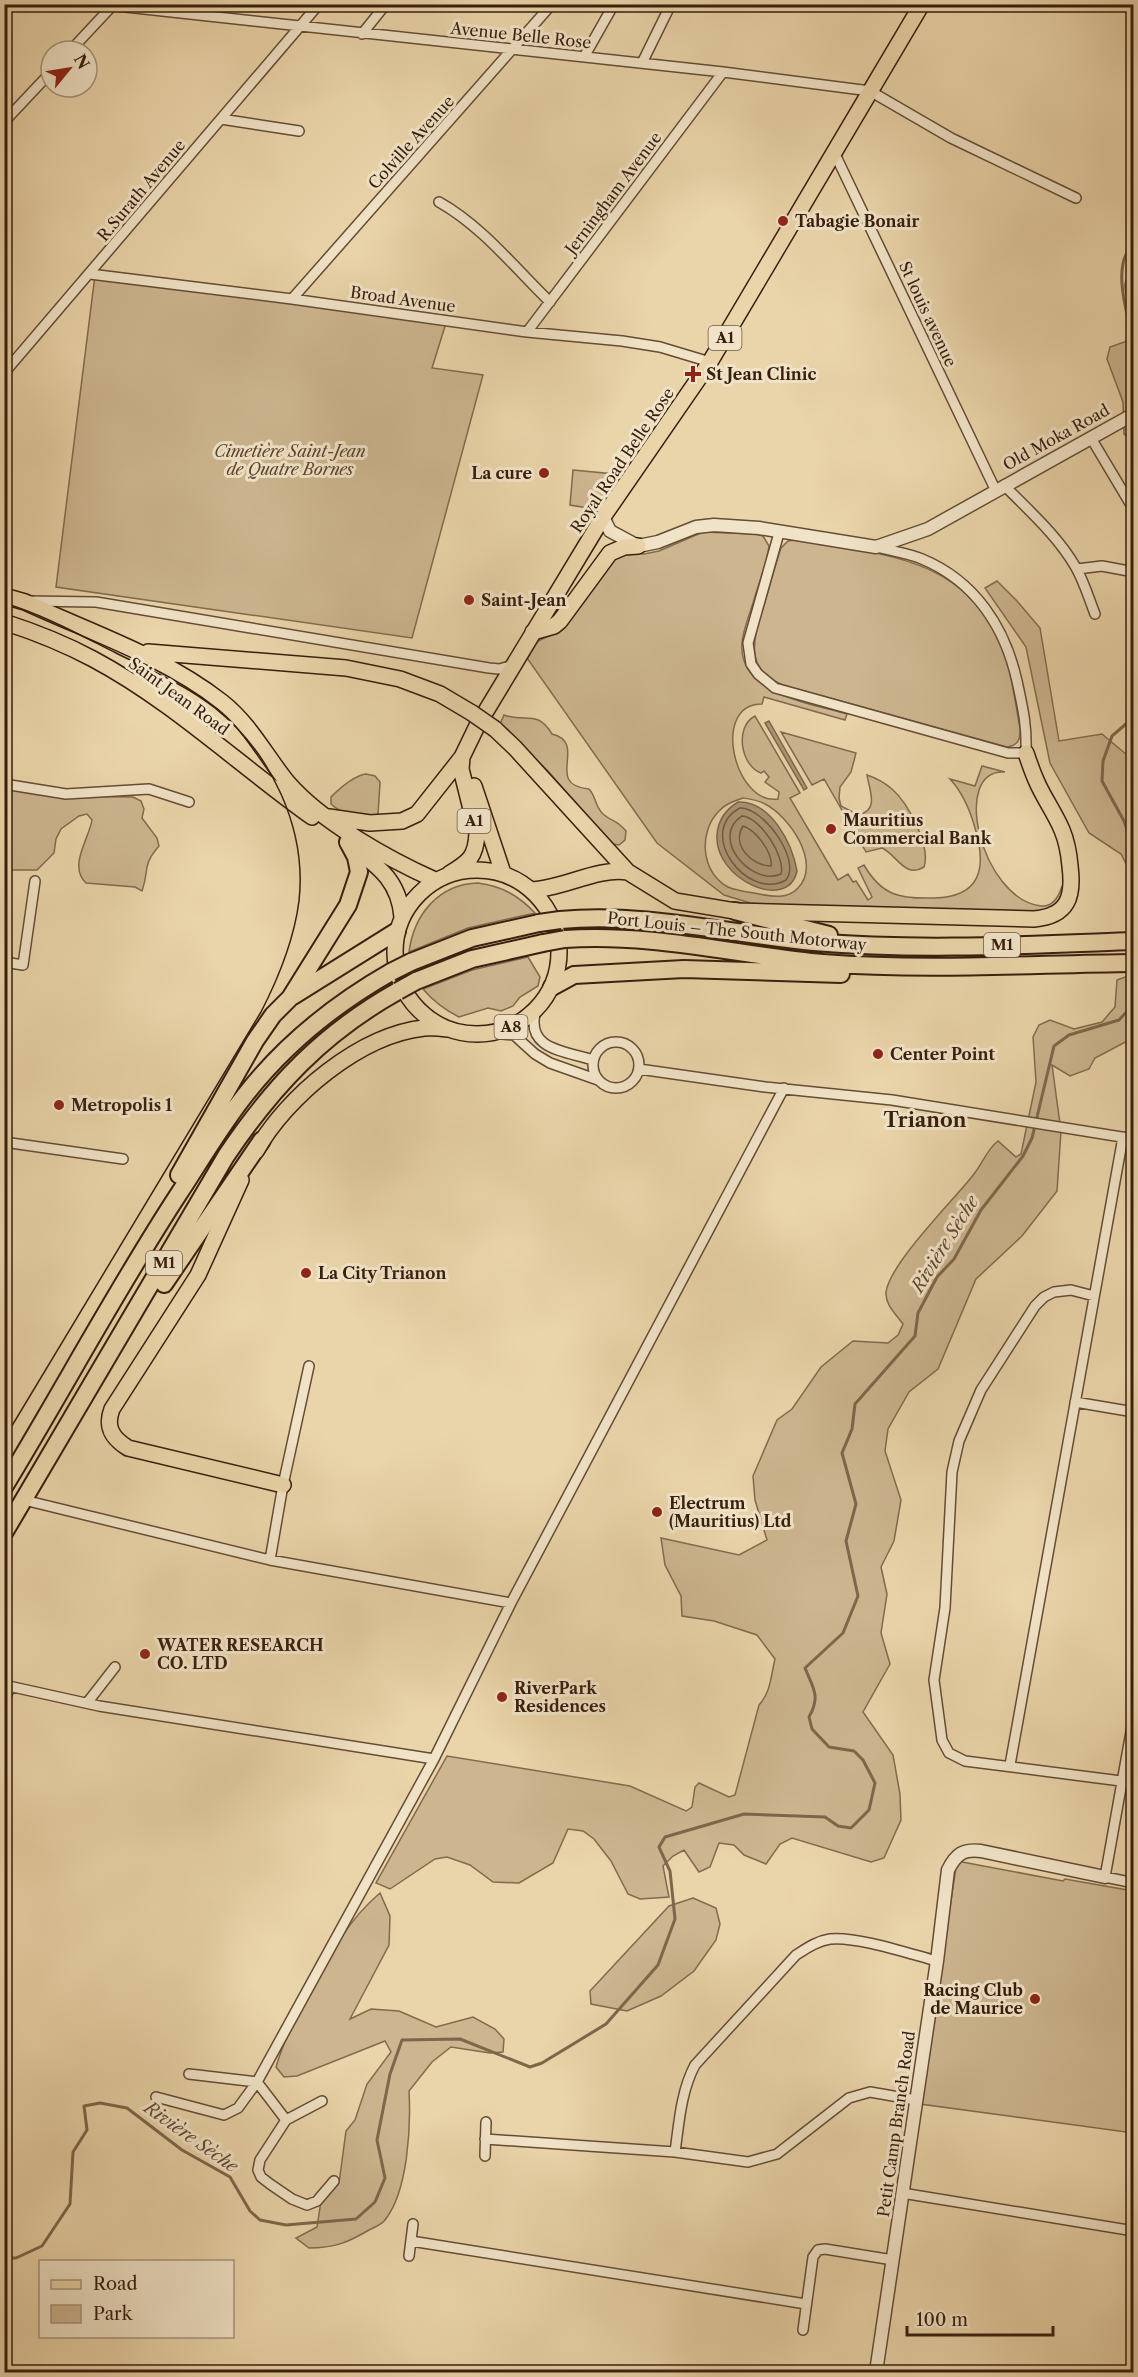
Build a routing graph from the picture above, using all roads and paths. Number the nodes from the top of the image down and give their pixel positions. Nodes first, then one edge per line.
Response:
1 (98, 4) edge
2 (319, 4) edge
3 (387, 4) edge
4 (552, 4) edge
5 (615, 4) edge
6 (671, 4) edge
7 (922, 4) edge
8 (113, 5) edge
9 (300, 27) junction
10 (362, 34) junction
11 (81, 39) edge
12 (514, 49) junction
13 (584, 57) junction
14 (642, 63) junction
15 (723, 72) junction
16 (39, 85) edge
17 (870, 91) junction
18 (221, 118) junction
19 (4, 122) edge
20 (299, 130) dead end
21 (834, 152) junction
22 (1076, 198) dead end
23 (439, 202) dead end
24 (90, 274) junction
25 (292, 298) junction
26 (550, 302) junction
27 (527, 332) junction
28 (710, 362) junction
29 (4, 373) edge
30 (1134, 414) edge
31 (1092, 438) junction
32 (1000, 487) junction
33 (1134, 510) edge
34 (603, 517) junction
35 (779, 533) junction
36 (638, 546) junction
37 (876, 547) junction
38 (1077, 569) junction
39 (1134, 572) edge
40 (4, 596) edge
41 (25, 602) junction
42 (1095, 614) dead end
43 (4, 622) edge
44 (533, 632) junction
45 (136, 651) junction
46 (515, 664) junction
47 (1026, 753) junction
48 (464, 754) junction
49 (4, 784) edge
50 (189, 802) dead end
51 (322, 819) junction
52 (348, 842) junction
53 (628, 872) junction
54 (503, 873) junction
55 (449, 874) junction
56 (435, 880) junction
57 (35, 881) dead end
58 (531, 890) junction
59 (735, 911) junction
60 (399, 924) junction
61 (1134, 941) edge
62 (870, 945) junction
63 (4, 962) edge
64 (1134, 963) edge
65 (952, 965) junction
66 (552, 987) junction
67 (290, 998) junction
68 (536, 1010) junction
69 (448, 1029) junction
70 (491, 1033) junction
71 (593, 1060) junction
72 (639, 1069) junction
73 (598, 1080) junction
74 (784, 1088) junction
75 (1123, 1137) junction
76 (1134, 1139) edge
77 (262, 1140) junction
78 (4, 1142) edge
79 (123, 1159) dead end
80 (142, 1251) junction
81 (1094, 1296) junction
82 (309, 1366) dead end
83 (103, 1369) junction
84 (1075, 1402) junction
85 (1134, 1412) edge
86 (283, 1485) junction
87 (4, 1487) edge
88 (28, 1501) dead end
89 (4, 1533) edge
90 (270, 1560) junction
91 (511, 1604) junction
92 (115, 1667) dead end
93 (7, 1686) edge
94 (4, 1702) edge
95 (87, 1703) junction
96 (1134, 1715) edge
97 (434, 1760) junction
98 (1010, 1765) junction
99 (1122, 1781) junction
100 (1105, 1877) junction
101 (1134, 1883) edge
102 (937, 1961) junction
103 (189, 2073) dead end
104 (257, 2082) junction
105 (156, 2097) dead end
106 (915, 2100) junction
107 (322, 2102) dead end
108 (286, 2120) junction
109 (486, 2122) dead end
110 (485, 2139) junction
111 (675, 2152) junction
112 (484, 2156) dead end
113 (334, 2181) dead end
114 (902, 2193) junction
115 (413, 2224) dead end
116 (1134, 2231) edge
117 (411, 2241) junction
118 (409, 2256) dead end
119 (893, 2260) junction
120 (806, 2304) junction
121 (803, 2330) dead end
122 (876, 2373) edge

1 - 8 street, Avenue Belle Rose
2 - 9 street, R.Surath Avenue
3 - 10 street
4 - 12 street, Colville Avenue
5 - 13 street
6 - 14 street
7 - 17 main road, Royal Road Belle Rose / A1
8 - 9 street, Avenue Belle Rose
8 - 11 street
9 - 10 street, Avenue Belle Rose
9 - 18 street, R.Surath Avenue
10 - 12 street, Avenue Belle Rose
12 - 13 street, Avenue Belle Rose
12 - 25 street, Colville Avenue
13 - 14 street, Avenue Belle Rose
14 - 15 street, Avenue Belle Rose
15 - 17 street, Avenue Belle Rose
15 - 26 street, Jerningham Avenue
16 - 19 street
17 - 21 main road, Royal Road Belle Rose / A1
17 - 22 street
18 - 20 street
18 - 24 street, R.Surath Avenue
21 - 28 main road, Royal Road Belle Rose / A1
21 - 32 street, St louis avenue
23 - 26 street
24 - 25 street, Broad Avenue
24 - 29 street, R.Surath Avenue
25 - 27 street, Broad Avenue
26 - 27 street, Jerningham Avenue
27 - 28 street, Broad Avenue
28 - 34 main road, Royal Road Belle Rose / A1
30 - 31 street, Old Moka Road
31 - 32 street, Old Moka Road
31 - 33 street
32 - 37 street, Old Moka Road
32 - 38 street, St louis avenue
34 - 36 street
34 - 44 main road, Royal Road Belle Rose / A1
35 - 36 street
35 - 37 street
35 - 47 street
36 - 44 main road
37 - 47 street
38 - 39 street
38 - 42 street, St louis avenue
40 - 41 main road, Saint Jean Road
41 - 45 main road, Saint Jean Road
41 - 46 street
43 - 51 main road, Saint Jean Road / A8
44 - 46 main road, Royal Road Belle Rose / A1
45 - 51 main road, A8
45 - 53 main road, bridge
46 - 48 main road, Royal Road Belle Rose / A1
47 - 59 main road
48 - 51 main road, Royal Road Belle Rose
48 - 54 main road, A1
48 - 55 main road, A1
49 - 50 street
51 - 52 main road, A8
51 - 56 main road, A8
52 - 60 main road, A8
52 - 67 highway
53 - 58 main road
53 - 59 main road
54 - 55 main road, A8
54 - 58 main road, A8
55 - 56 main road, A8
56 - 60 main road, A8
57 - 63 street
58 - 66 main road, A8
59 - 62 highway
60 - 67 highway
60 - 69 main road, A8
61 - 62 highway, Port Louis – The South Motorway / M1
62 - 80 highway, Port Louis – The South Motorway / M1, bridge
64 - 65 highway, Port Louis – The South Motorway / M1
65 - 66 highway
65 - 83 highway, Port Louis – The South Motorway / M1, bridge
66 - 68 main road, A8
67 - 80 highway
68 - 70 main road, A8
68 - 71 street
69 - 70 main road, A8
69 - 77 main road
70 - 73 street
71 - 72 street
71 - 73 street
72 - 73 street
72 - 74 street
74 - 75 street
74 - 91 street
75 - 76 street
75 - 81 street
77 - 83 highway
77 - 86 main road
78 - 79 street
80 - 87 highway, Port Louis – The South Motorway / M1
81 - 84 street
81 - 98 street
82 - 86 street
83 - 89 highway, Port Louis – The South Motorway / M1
84 - 85 street
84 - 98 street
86 - 90 street
88 - 90 street
90 - 91 street
91 - 97 street
92 - 95 street
93 - 94 street
93 - 95 street
95 - 97 street
96 - 99 street
97 - 104 street
98 - 99 street
99 - 100 street
100 - 101 street
100 - 102 street, Petit Camp Branch Road
102 - 106 street, Petit Camp Branch Road
102 - 111 street
103 - 104 street
104 - 105 street
104 - 108 street
106 - 111 street
106 - 114 street, Petit Camp Branch Road
107 - 108 street
108 - 113 street
109 - 110 street
110 - 111 street
110 - 112 street
114 - 116 street
114 - 119 street, Petit Camp Branch Road
115 - 117 street
117 - 118 street
117 - 120 street
119 - 120 street
119 - 122 street, Petit Camp Branch Road
120 - 121 street

